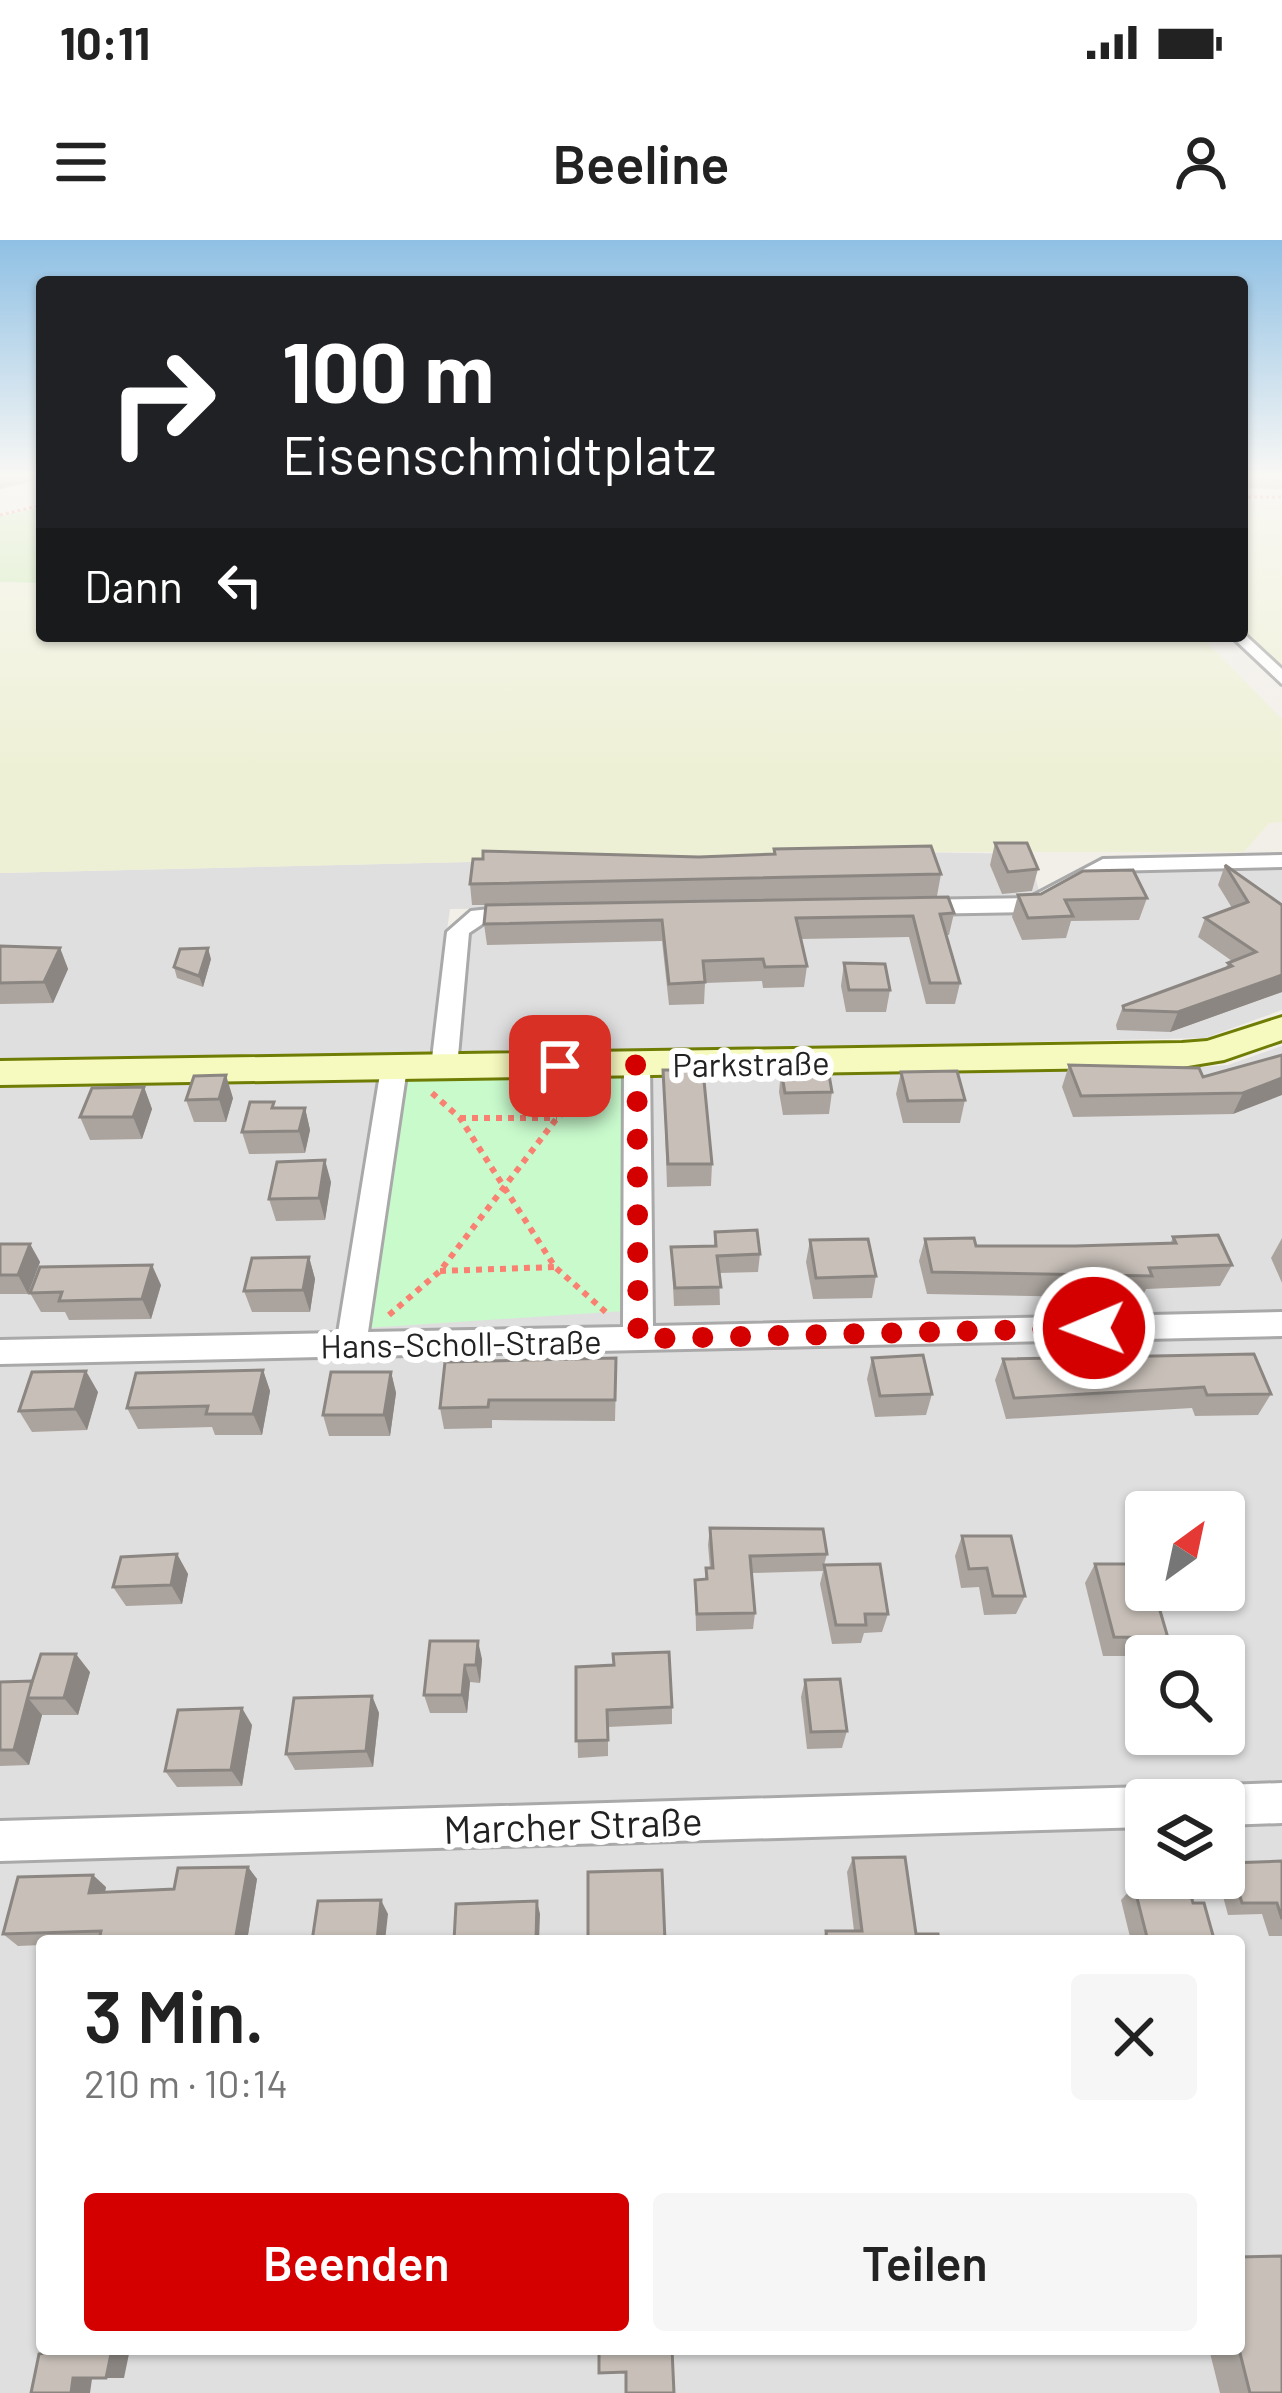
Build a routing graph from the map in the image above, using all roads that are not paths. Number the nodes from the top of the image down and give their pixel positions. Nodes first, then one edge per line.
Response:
1 (1245, 642) edge
2 (1282, 679) edge
3 (1282, 861) edge
4 (892, 907) edge
5 (541, 912) edge
6 (1282, 1028) edge
7 (637, 1065) junction
8 (444, 1067) junction
9 (394, 1068) junction
10 (0, 1073) edge
11 (1282, 1324) edge
12 (638, 1339) junction
13 (351, 1345) junction
14 (0, 1352) edge
15 (1282, 1803) edge
16 (1245, 1804) edge
17 (1125, 1808) edge
18 (0, 1841) edge

1 - 2 street
3 - 4 street
5 - 8 street
6 - 7 street, Parkstraße
7 - 8 street, Parkstraße
7 - 12 street
8 - 9 street, Parkstraße
9 - 10 street, Parkstraße
9 - 13 street
11 - 12 street, Hans-Scholl-Straße
12 - 13 street, Hans-Scholl-Straße
13 - 14 street, Hans-Scholl-Straße
15 - 16 street
17 - 18 street, Marcher Straße

